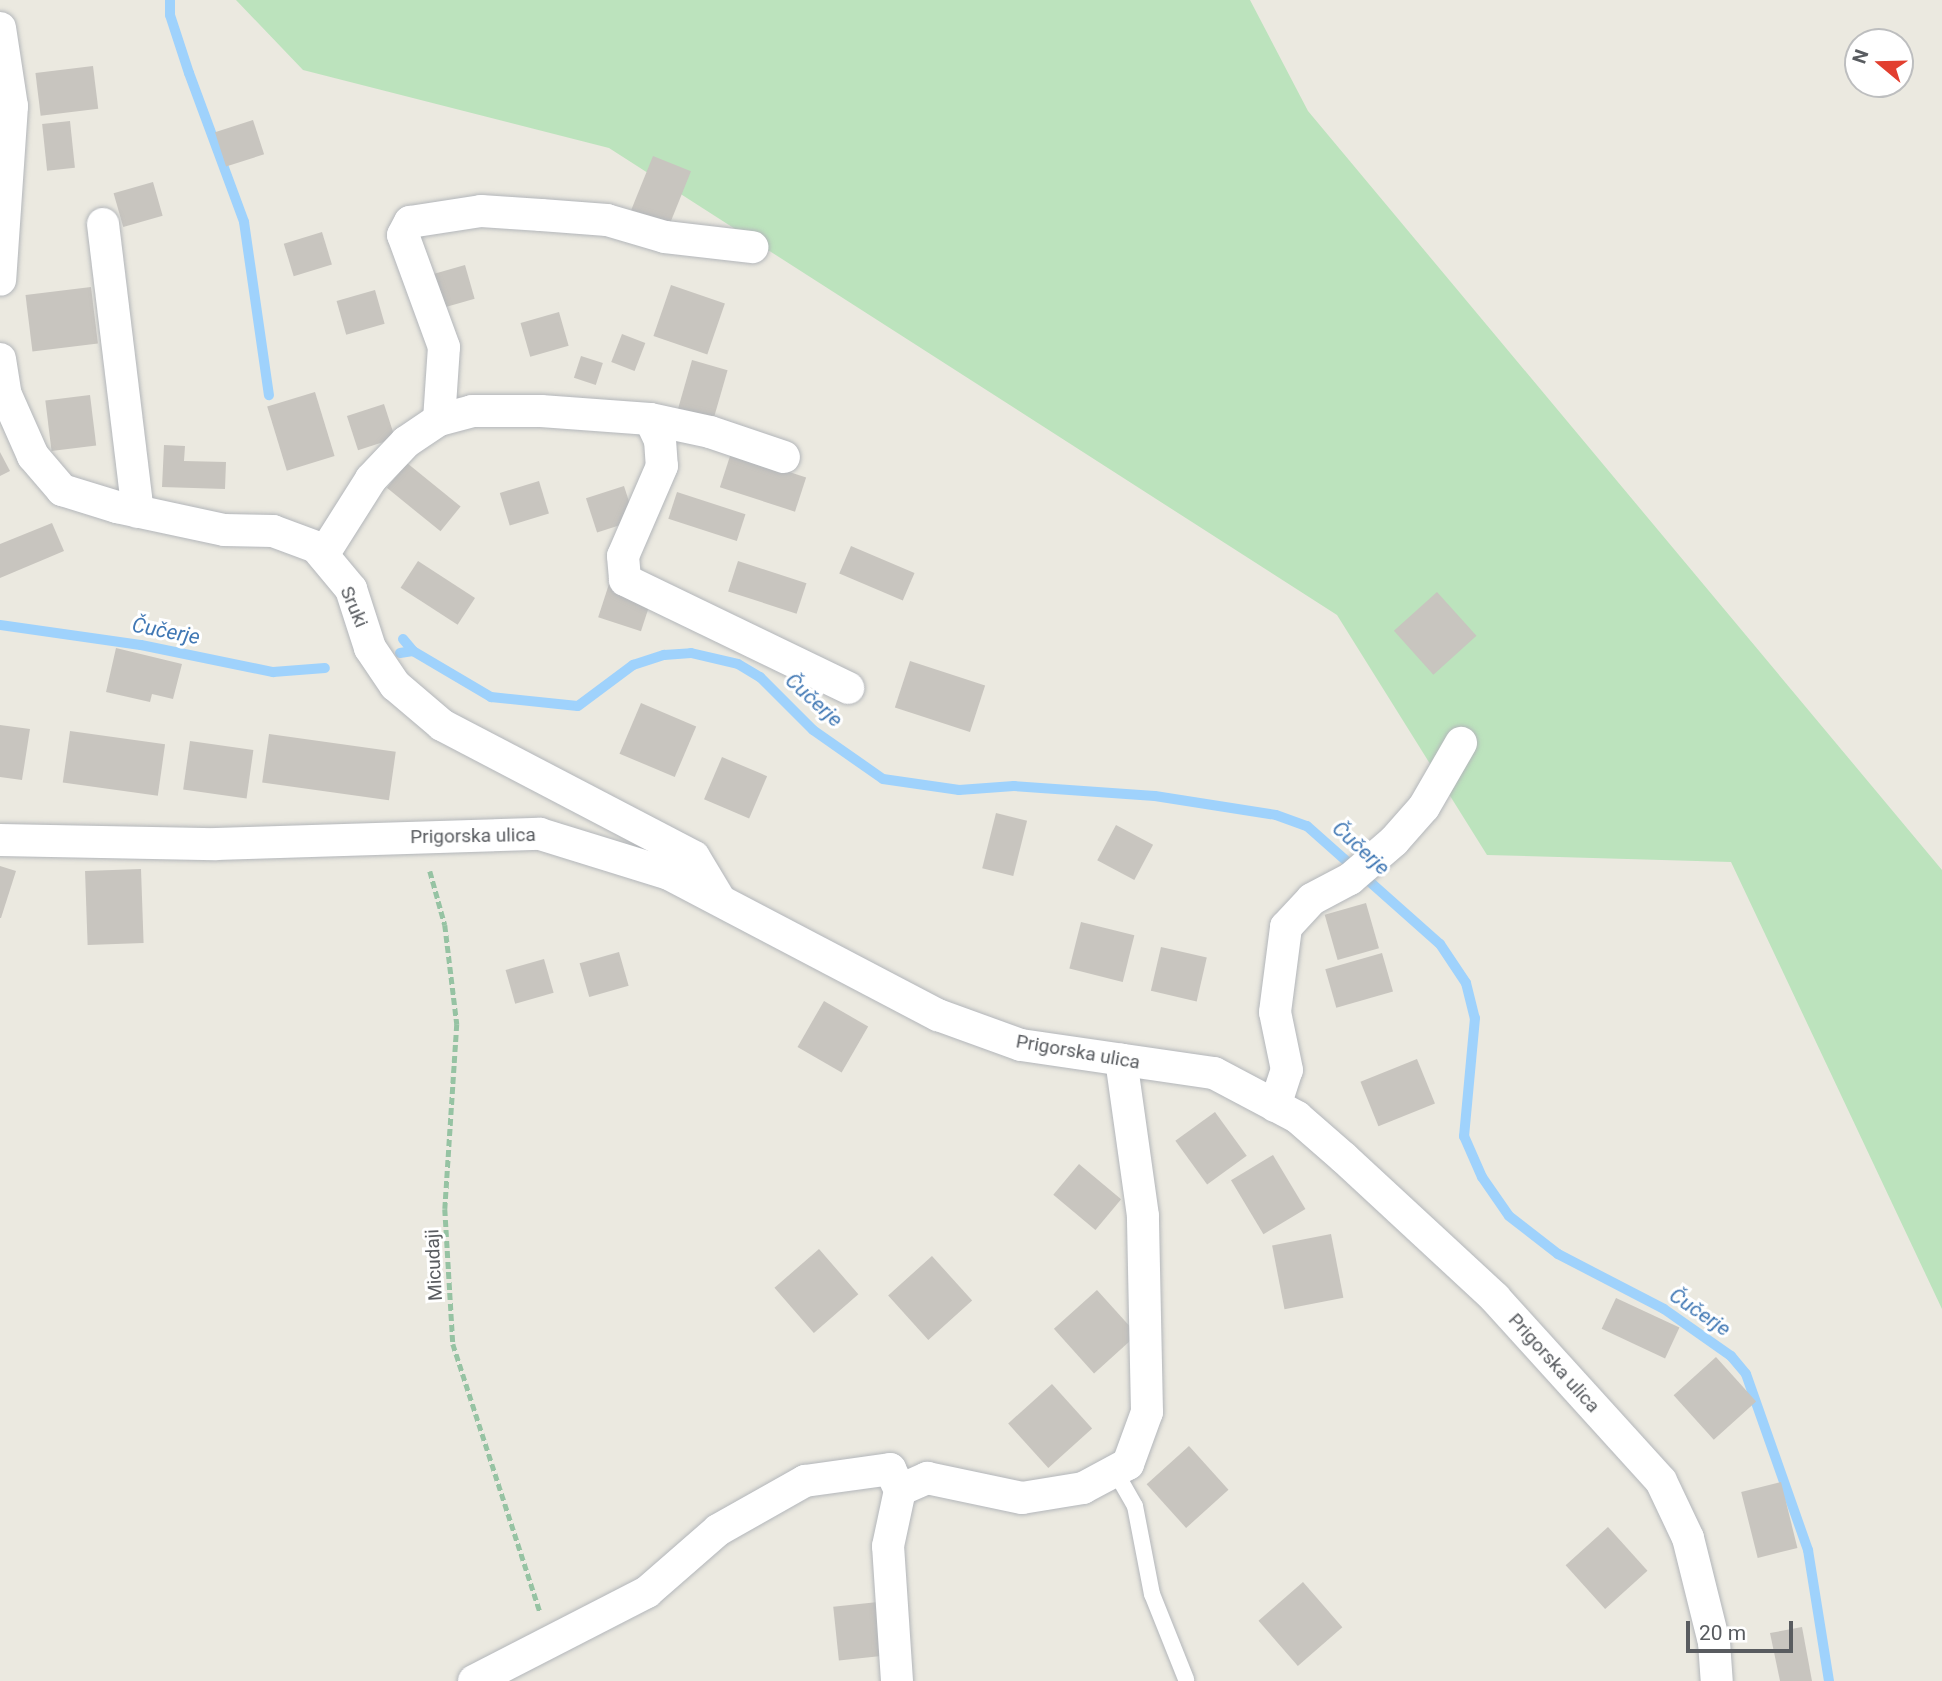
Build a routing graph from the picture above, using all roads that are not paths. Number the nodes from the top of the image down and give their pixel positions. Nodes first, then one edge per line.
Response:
1 (0, 28) edge
2 (103, 224) dead end
3 (752, 247) dead end
4 (0, 280) edge
5 (0, 359) edge
6 (650, 419) junction
7 (439, 420) junction
8 (784, 457) dead end
9 (138, 512) junction
10 (323, 555) junction
11 (848, 688) dead end
12 (1461, 743) dead end
13 (0, 841) edge
14 (718, 897) junction
15 (1121, 1060) junction
16 (1275, 1106) junction
17 (1115, 1471) junction
18 (900, 1490) junction
19 (1186, 1679) edge
20 (474, 1681) edge
21 (897, 1681) edge
22 (1717, 1681) edge

1 - 4 street
2 - 9 street
3 - 7 street
5 - 9 street, Sruki
6 - 7 street
6 - 8 street
6 - 11 street
7 - 10 street
9 - 10 street, Sruki
10 - 14 street, Sruki
12 - 16 street
13 - 14 street, Prigorska ulica
14 - 15 street, Prigorska ulica
15 - 16 street, Prigorska ulica
15 - 17 street
16 - 22 street, Prigorska ulica
17 - 18 street
17 - 19 lane
18 - 20 street
18 - 21 street

